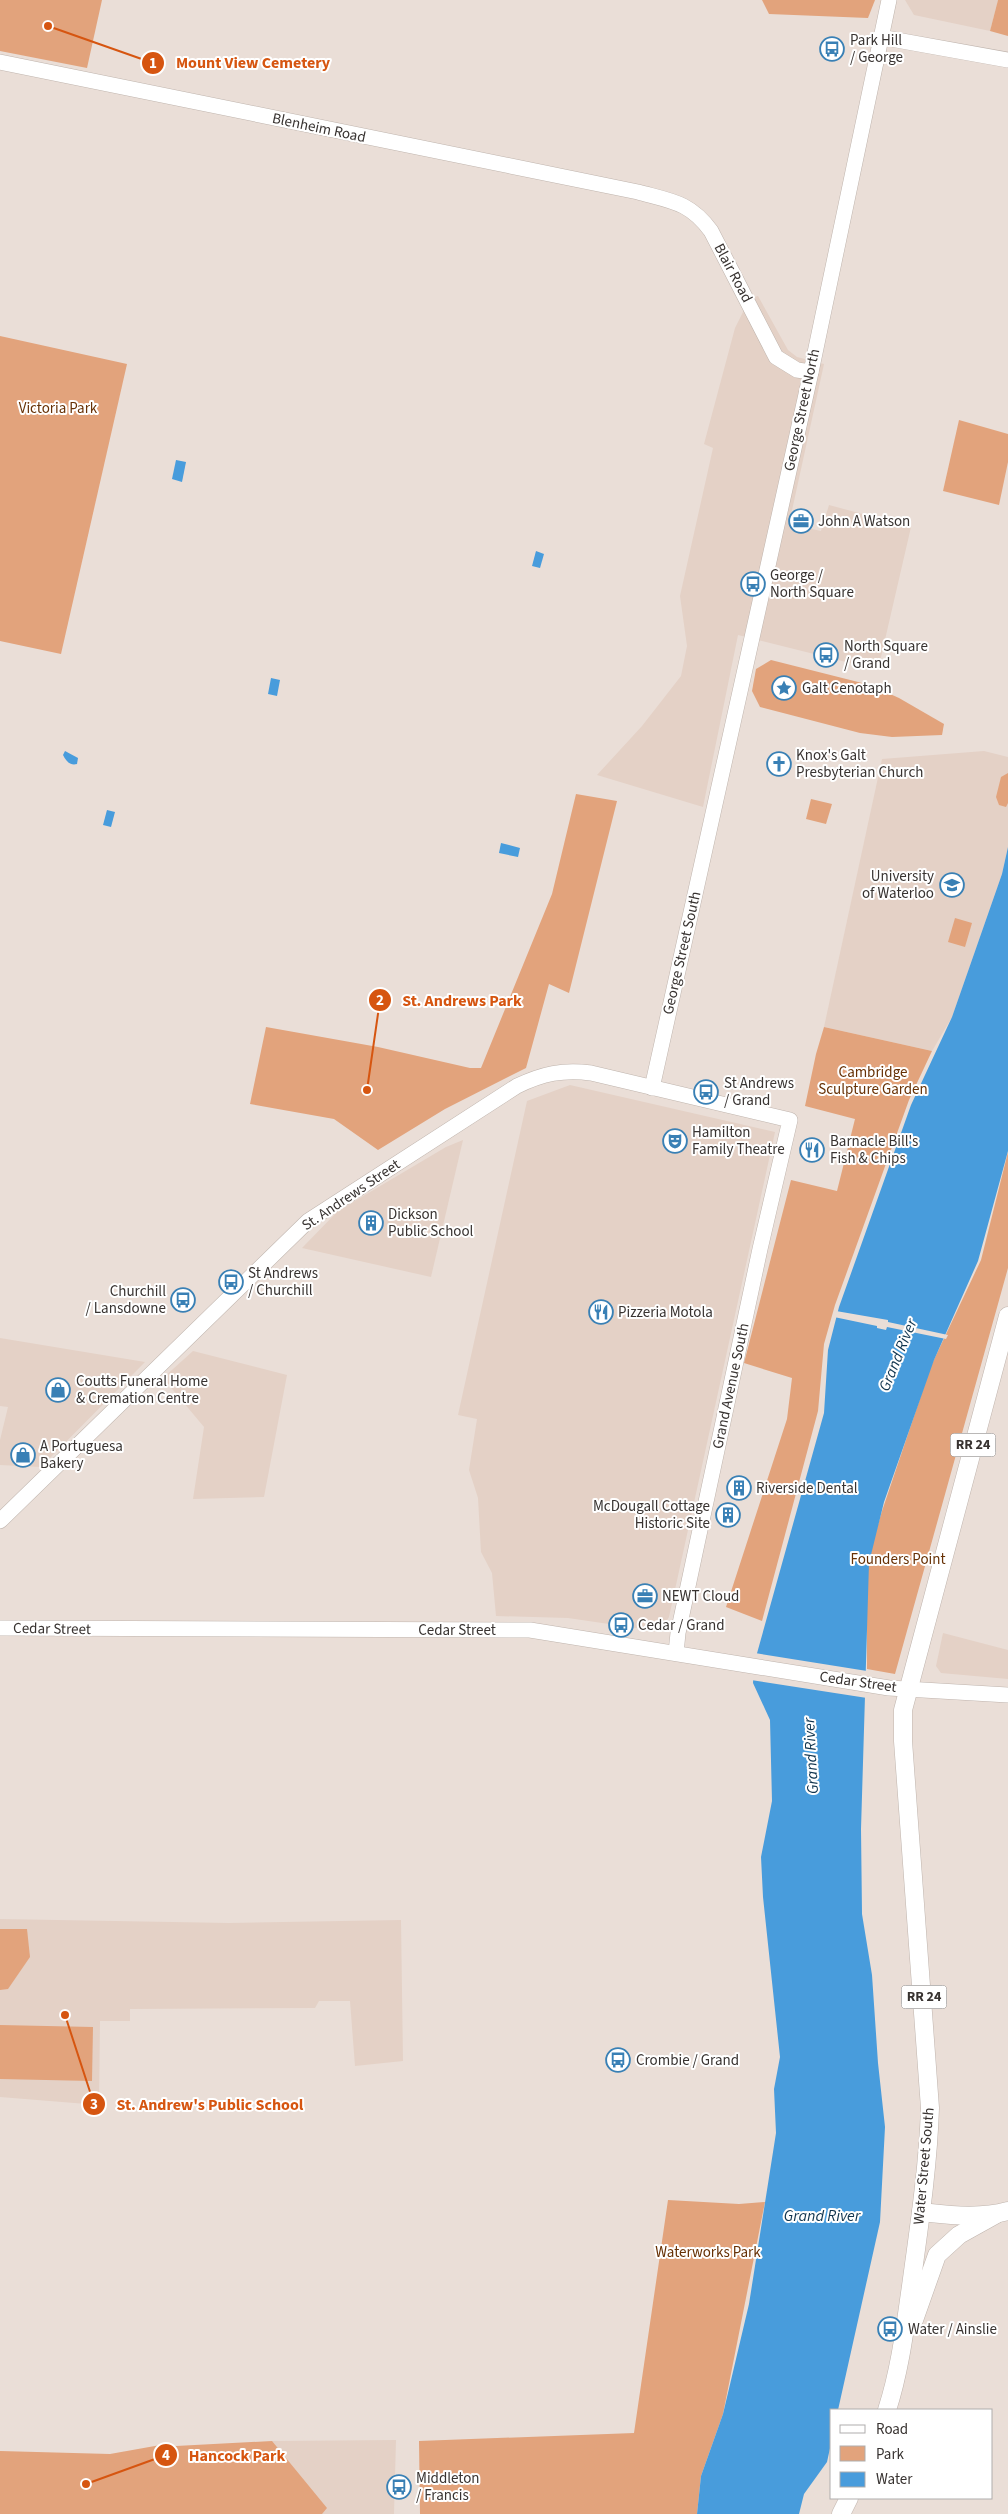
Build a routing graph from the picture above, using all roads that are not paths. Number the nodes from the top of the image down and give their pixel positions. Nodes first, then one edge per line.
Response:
1 (889, 0) edge
2 (880, 37) junction
3 (1008, 60) edge
4 (0, 62) edge
5 (638, 192) joint
6 (810, 372) junction
7 (712, 819) joint
8 (652, 1088) junction
9 (790, 1120) joint
10 (1008, 1316) edge
11 (0, 1521) edge
12 (0, 1628) edge
13 (676, 1653) junction
14 (909, 1690) junction
15 (1008, 1695) edge
16 (921, 2212) junction
17 (1001, 2213) edge
18 (900, 2362) junction
19 (887, 2409) edge
20 (849, 2499) edge
21 (842, 2514) edge

1 - 2 main road, George Street North
2 - 3 main road
2 - 6 main road, George Street North
4 - 5 main road, Blenheim Road
5 - 6 main road, Blair Road
6 - 7 main road, George Street North
7 - 8 main road, George Street South
8 - 9 main road, St. Andrews Street
8 - 11 main road, St. Andrews Street
9 - 13 main road, Grand Avenue South
10 - 14 main road, RR 24
12 - 13 main road, Cedar Street
13 - 14 main road, Cedar Street
14 - 15 main road, Cedar Street
14 - 16 main road, Water Street South / RR 24
16 - 17 main road
16 - 18 main road, Water Street South / RR 24
17 - 18 main road
18 - 19 main road, Water Street South / RR 24
20 - 21 main road

